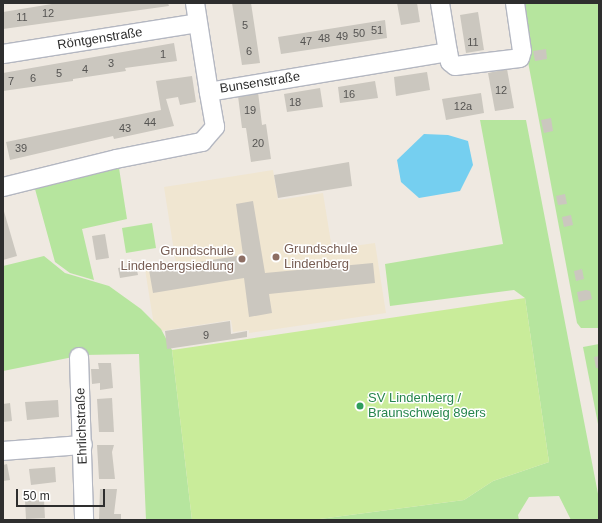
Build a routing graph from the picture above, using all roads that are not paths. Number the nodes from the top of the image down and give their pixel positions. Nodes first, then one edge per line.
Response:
1 (195, 3) edge
2 (440, 3) edge
3 (515, 3) edge
4 (198, 23) junction
5 (448, 52) junction
6 (3, 54) edge
7 (208, 92) junction
8 (3, 187) edge
9 (79, 357) dead end
10 (83, 445) junction
11 (3, 451) edge
12 (84, 520) edge

1 - 4 street
2 - 5 street
3 - 5 street
4 - 6 street, Röntgenstraße
4 - 7 street
5 - 7 street, Bunsenstraße
7 - 8 street, Bunsenstraße
9 - 10 street, Ehrlichstraße
10 - 11 street
10 - 12 street, Ehrlichstraße

